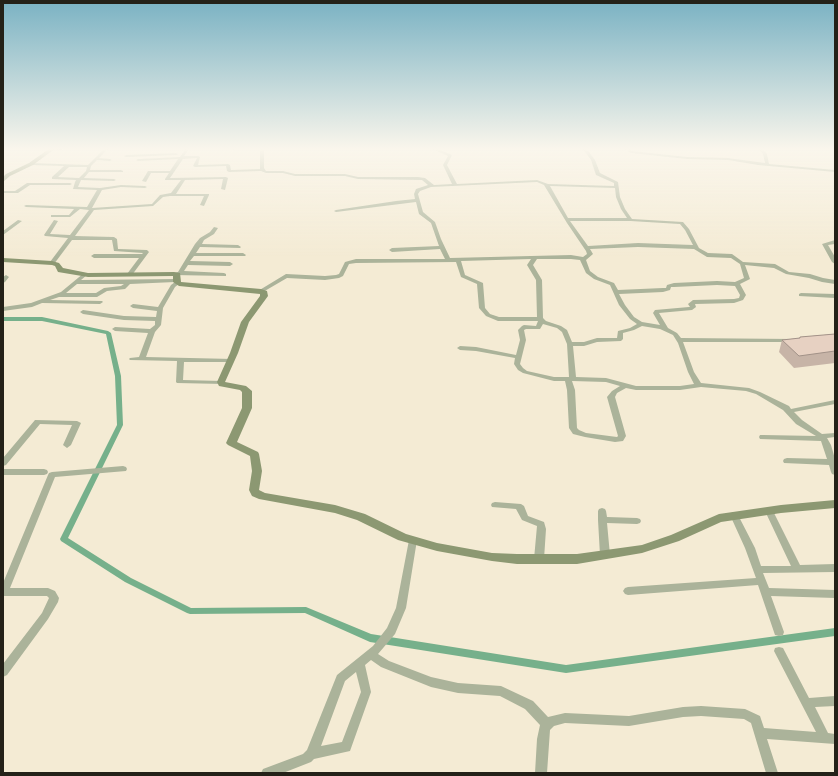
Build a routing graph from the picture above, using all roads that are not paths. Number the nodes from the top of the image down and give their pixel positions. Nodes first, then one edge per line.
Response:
1 (29, 184) edge
2 (77, 184) edge
3 (142, 184) edge
4 (180, 184) edge
5 (224, 184) edge
6 (470, 184) edge
7 (431, 185) joint
8 (457, 185) joint
9 (547, 185) joint
10 (617, 186) joint
11 (100, 189) junction
12 (223, 189) dead end
13 (3, 192) edge
14 (171, 195) junction
15 (418, 200) junction
16 (202, 205) dead end
17 (26, 206) dead end
18 (78, 208) junction
19 (90, 208) junction
20 (336, 211) dead end
21 (53, 216) dead end
22 (567, 219) junction
23 (631, 220) junction
24 (20, 221) dead end
25 (56, 221) dead end
26 (216, 228) dead end
27 (3, 233) edge
28 (73, 237) junction
29 (835, 242) edge
30 (197, 245) junction
31 (238, 247) dead end
32 (442, 247) junction
33 (696, 247) junction
34 (587, 248) junction
35 (392, 250) dead end
36 (191, 254) junction
37 (243, 254) dead end
38 (94, 256) dead end
39 (143, 256) junction
40 (536, 258) junction
41 (584, 259) junction
42 (3, 260) edge
43 (448, 260) junction
44 (458, 260) junction
45 (835, 262) edge
46 (52, 263) junction
47 (186, 263) junction
48 (742, 263) junction
49 (230, 264) dead end
50 (84, 274) junction
51 (224, 275) dead end
52 (177, 277) junction
53 (129, 278) junction
54 (76, 282) junction
55 (835, 282) edge
56 (737, 284) junction
57 (261, 291) junction
58 (615, 292) junction
59 (58, 295) junction
60 (801, 296) dead end
61 (835, 296) edge
62 (40, 302) junction
63 (100, 302) dead end
64 (133, 306) dead end
65 (3, 309) edge
66 (159, 309) junction
67 (83, 312) dead end
68 (158, 319) junction
69 (541, 320) junction
70 (642, 324) junction
71 (666, 328) junction
72 (115, 329) dead end
73 (152, 331) junction
74 (680, 340) junction
75 (797, 340) edge
76 (570, 344) junction
77 (460, 348) dead end
78 (518, 357) junction
79 (132, 359) dead end
80 (142, 359) junction
81 (181, 359) junction
82 (231, 360) junction
83 (570, 379) junction
84 (222, 384) junction
85 (624, 386) junction
86 (701, 386) junction
87 (835, 402) edge
88 (790, 411) junction
89 (835, 435) edge
90 (763, 437) dead end
91 (822, 438) junction
92 (67, 445) dead end
93 (787, 461) dead end
94 (832, 462) junction
95 (3, 463) edge
96 (123, 469) dead end
97 (3, 472) edge
98 (44, 472) dead end
99 (835, 472) edge
100 (835, 504) edge
101 (495, 505) dead end
102 (602, 510) dead end
103 (769, 511) junction
104 (734, 516) junction
105 (602, 520) junction
106 (637, 522) dead end
107 (413, 540) junction
108 (605, 555) junction
109 (539, 559) junction
110 (835, 568) edge
111 (797, 569) junction
112 (757, 570) junction
113 (760, 581) junction
114 (628, 591) dead end
115 (4, 592) edge
116 (765, 592) junction
117 (835, 594) edge
118 (779, 632) dead end
119 (374, 651) junction
120 (779, 651) dead end
121 (359, 664) junction
122 (3, 672) edge
123 (835, 701) edge
124 (807, 703) junction
125 (547, 724) junction
126 (760, 733) junction
127 (830, 738) edge
128 (311, 754) junction
129 (267, 773) edge
130 (541, 773) edge
131 (772, 773) edge

1 - 13 street
2 - 11 street
3 - 11 street
4 - 14 street
5 - 12 street
6 - 8 street
7 - 8 street
7 - 15 street
9 - 10 street
9 - 22 street
10 - 23 street
11 - 19 street
14 - 16 street
14 - 19 street
15 - 20 street
15 - 32 street
17 - 18 street
18 - 19 street
18 - 21 street
19 - 28 street
22 - 23 street
22 - 34 street
23 - 33 street
24 - 27 street
25 - 28 street
26 - 30 street
28 - 39 street
28 - 46 street
29 - 45 street
30 - 31 street
30 - 36 street
32 - 35 street
32 - 43 street
33 - 34 street
33 - 48 street
34 - 41 street
36 - 37 street
36 - 47 street
38 - 39 street
39 - 53 street
40 - 41 street
40 - 44 street
40 - 69 street
41 - 58 street
42 - 46 street
43 - 44 street
43 - 57 street
44 - 69 street
46 - 50 street
47 - 49 street
47 - 52 street
48 - 55 street
48 - 56 street
50 - 53 street
50 - 54 street
51 - 52 street
52 - 53 street
52 - 57 street
52 - 66 street
53 - 54 street
53 - 59 street
54 - 59 street
56 - 58 street
56 - 71 street
57 - 82 street
58 - 70 street
59 - 62 street
60 - 61 street
62 - 63 street
62 - 65 street
64 - 66 street
66 - 68 street
67 - 68 street
68 - 73 street
69 - 76 street
69 - 78 street
70 - 71 street
70 - 76 street
71 - 74 street
72 - 73 street
73 - 80 street
74 - 75 street
74 - 86 street
76 - 83 street
77 - 78 street
78 - 83 street
79 - 80 street
80 - 81 street
81 - 82 street
81 - 84 street
82 - 84 street
83 - 85 street
83 - 85 street
84 - 107 street
85 - 86 street
86 - 88 street
87 - 88 street
88 - 91 street
89 - 91 street
90 - 91 street
91 - 94 street
92 - 95 street
93 - 94 street
94 - 99 street
96 - 115 street
97 - 98 street
100 - 103 street
101 - 109 street
102 - 105 street
103 - 104 street
103 - 111 street
104 - 108 street
104 - 112 street
105 - 106 street
105 - 108 street
107 - 109 street
107 - 119 street
108 - 109 street
110 - 111 street
111 - 112 street
112 - 113 street
113 - 114 street
113 - 116 street
115 - 122 street
116 - 117 street
116 - 118 street
119 - 121 street
119 - 125 street
120 - 124 street
121 - 128 street
121 - 128 street
123 - 124 street
124 - 127 street
125 - 126 street
125 - 130 street
126 - 127 street
126 - 131 street
128 - 129 street

